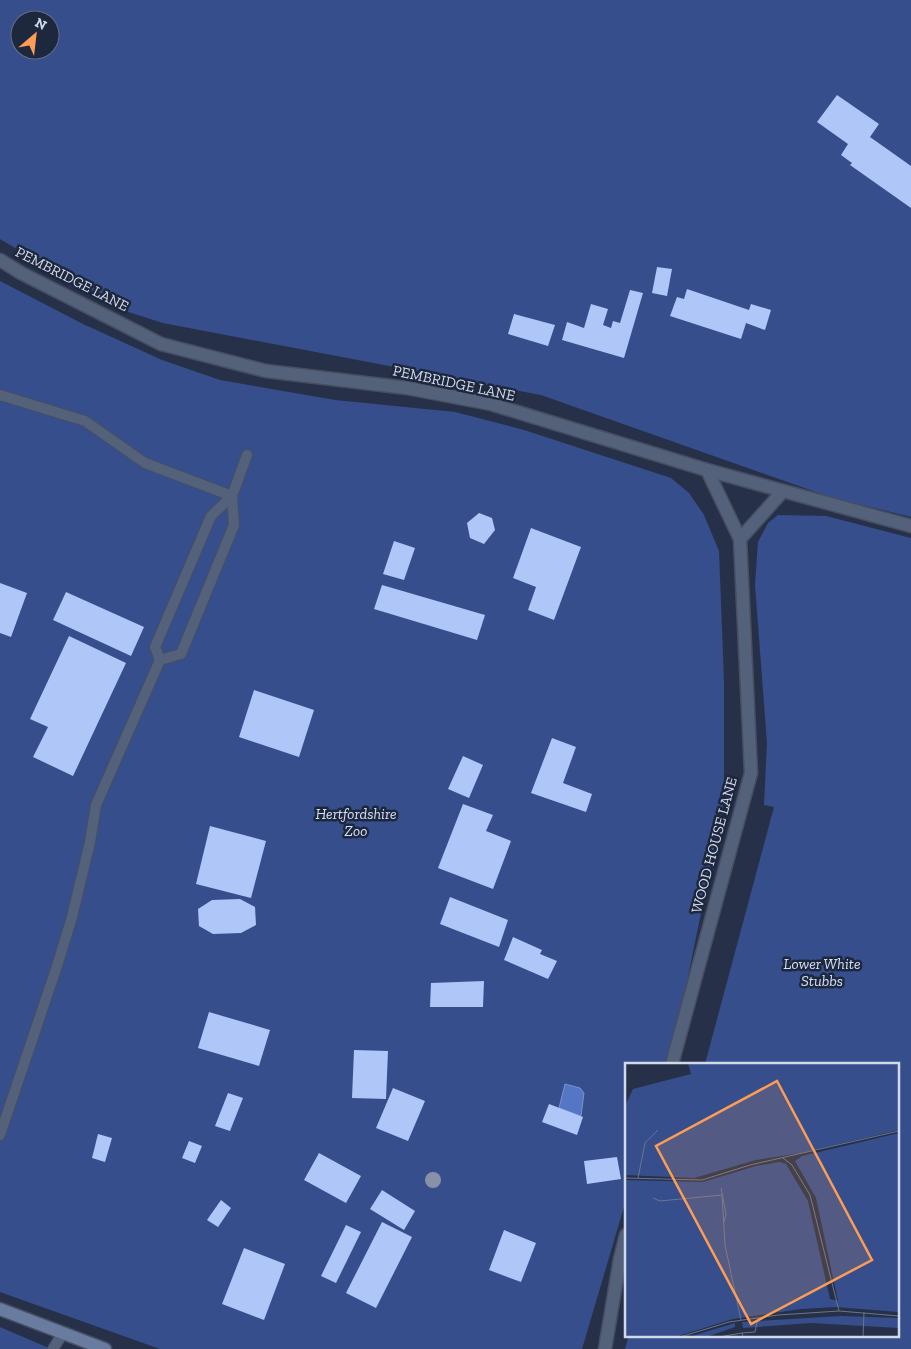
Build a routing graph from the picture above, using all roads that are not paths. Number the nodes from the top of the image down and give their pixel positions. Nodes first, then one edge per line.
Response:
1 (0, 260) edge
2 (0, 395) edge
3 (247, 455) dead end
4 (707, 470) junction
5 (783, 491) junction
6 (232, 496) junction
7 (911, 526) edge
8 (740, 539) junction
9 (160, 660) junction
10 (672, 1063) edge
11 (0, 1135) edge
12 (625, 1239) edge
13 (0, 1308) edge
14 (63, 1333) junction
15 (53, 1349) edge
16 (104, 1349) edge
17 (605, 1349) edge

1 - 4 street, PEMBRIDGE LANE
2 - 6 lane
3 - 6 lane
4 - 5 street, PEMBRIDGE LANE
4 - 8 street, WOOD HOUSE LANE
5 - 7 street, PEMBRIDGE LANE
5 - 8 street
6 - 9 lane
6 - 9 lane
8 - 10 street, WOOD HOUSE LANE
9 - 11 lane
12 - 17 street
13 - 14 street
14 - 15 lane
14 - 16 street

